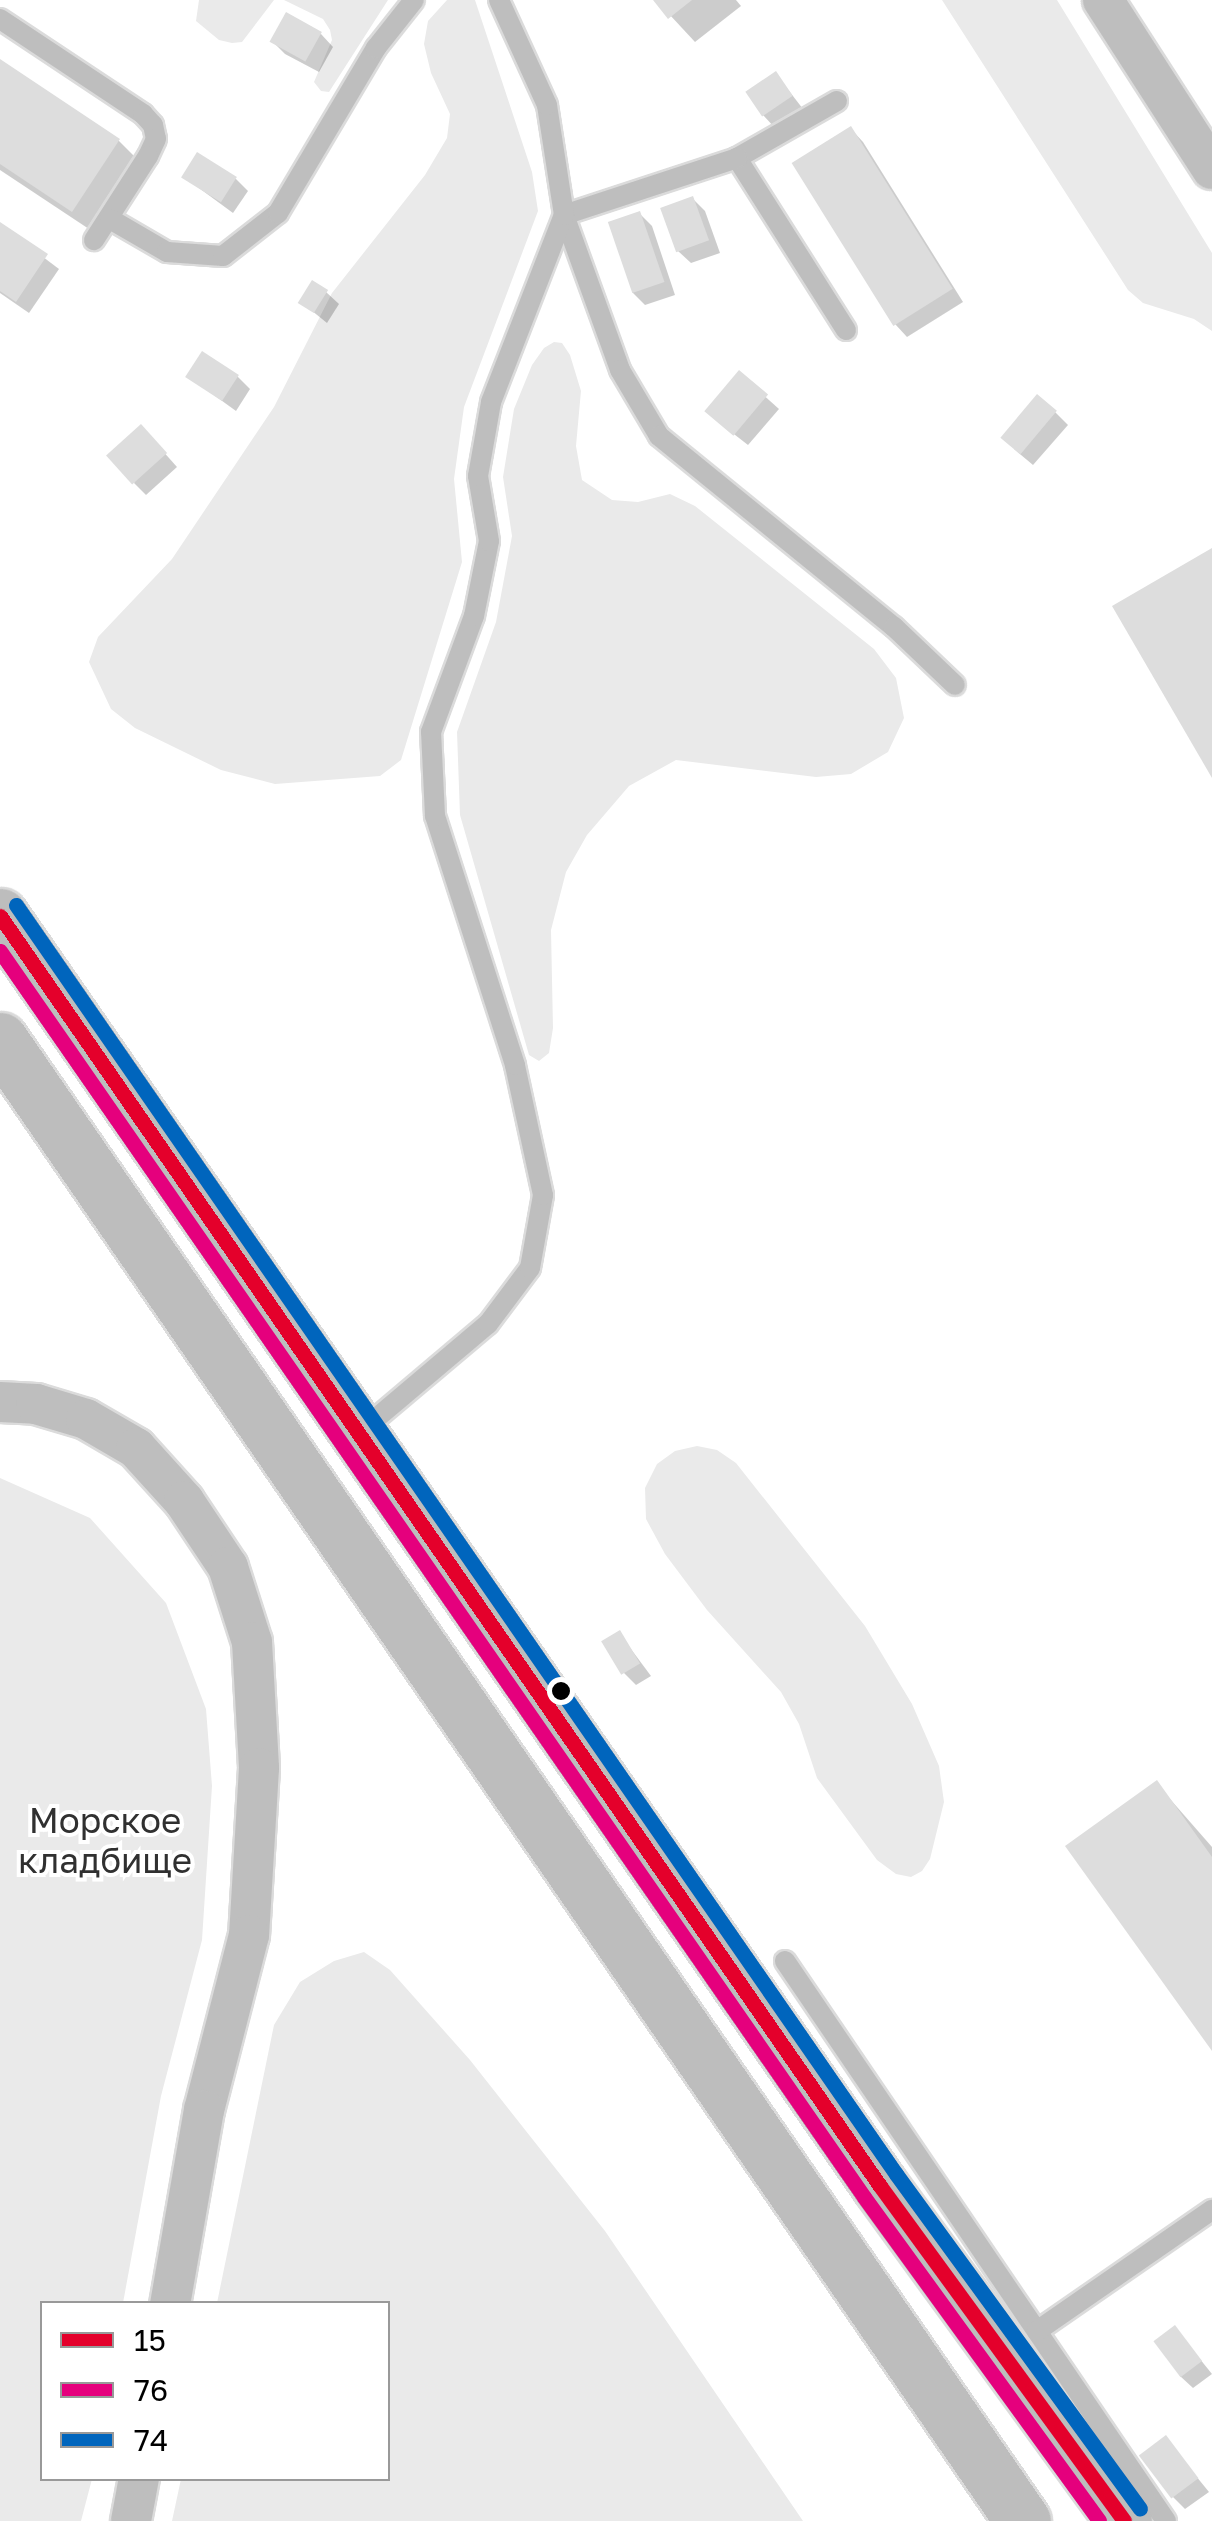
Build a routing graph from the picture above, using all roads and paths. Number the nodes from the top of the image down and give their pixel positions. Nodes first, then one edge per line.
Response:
1 (414, 0) edge
2 (499, 0) edge
3 (1103, 0) edge
4 (0, 19) edge
5 (837, 100) dead end
6 (737, 158) junction
7 (1212, 168) edge
8 (564, 215) junction
9 (110, 219) junction
10 (94, 240) dead end
11 (846, 330) dead end
12 (955, 685) dead end
13 (0, 916) edge
14 (0, 1040) edge
15 (0, 1402) edge
16 (359, 1434) junction
17 (785, 1960) dead end
18 (1212, 2210) edge
19 (171, 2301) edge
20 (1037, 2331) junction
21 (138, 2481) edge
22 (131, 2521) edge
23 (1022, 2521) edge
24 (1124, 2521) edge
25 (1166, 2521) edge

1 - 9 lane
2 - 8 lane
3 - 7 street
4 - 9 lane
5 - 6 lane
6 - 8 lane
6 - 11 lane
8 - 12 lane
8 - 16 lane
9 - 10 lane
13 - 16 highway
14 - 23 highway
15 - 19 street
16 - 24 highway
17 - 20 lane
18 - 20 lane
20 - 25 lane
21 - 22 street

